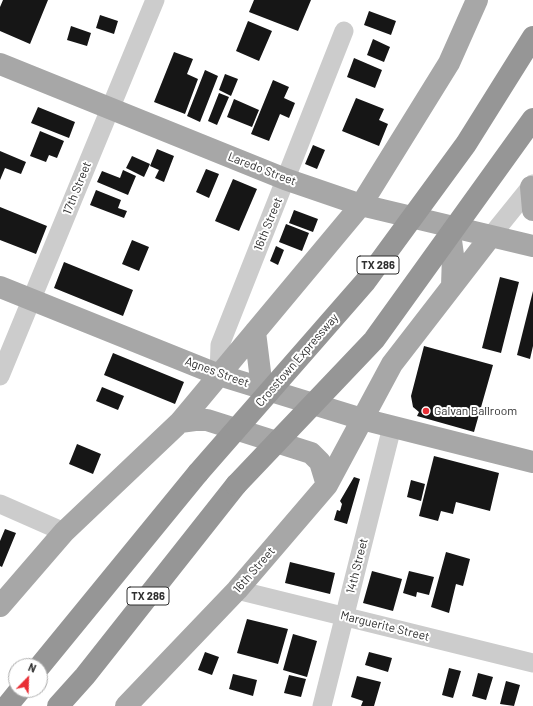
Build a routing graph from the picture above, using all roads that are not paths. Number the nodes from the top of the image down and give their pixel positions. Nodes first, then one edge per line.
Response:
1 (155, 0) edge
2 (477, 0) edge
3 (344, 31) dead end
4 (533, 37) edge
5 (0, 64) edge
6 (110, 109) junction
7 (533, 119) edge
8 (285, 179) junction
9 (532, 186) edge
10 (361, 205) junction
11 (533, 210) edge
12 (450, 226) junction
13 (491, 236) junction
14 (533, 246) edge
15 (452, 286) junction
16 (0, 287) edge
17 (31, 299) junction
18 (255, 332) junction
19 (219, 375) junction
20 (0, 376) edge
21 (262, 388) junction
22 (362, 419) junction
23 (180, 422) junction
24 (392, 427) junction
25 (533, 462) edge
26 (327, 485) junction
27 (0, 504) edge
28 (64, 532) junction
29 (237, 590) junction
30 (0, 606) edge
31 (344, 616) junction
32 (47, 658) edge
33 (533, 662) edge
34 (14, 698) edge
35 (7, 706) edge
36 (58, 706) edge
37 (126, 706) edge
38 (322, 706) edge

1 - 6 street, 17th Street
2 - 10 main road
3 - 8 street, 16th Street
4 - 32 highway, Crosstown Expressway / TX 286, bridge
5 - 6 main road, Laredo Street
6 - 8 main road, Laredo Street
6 - 17 street, 17th Street
7 - 36 highway, TX 286, bridge
8 - 10 main road, Laredo Street
8 - 19 street, 16th Street
9 - 11 main road
9 - 13 street
10 - 12 main road, Laredo Street
10 - 18 main road
12 - 13 main road, Laredo Street
12 - 15 main road
13 - 14 main road, Laredo Street
13 - 15 main road
15 - 22 main road
16 - 17 main road, Agnes Street
17 - 19 main road, Agnes Street
17 - 20 street, 17th Street
18 - 19 main road
18 - 21 main road
19 - 21 main road, Agnes Street
19 - 23 main road
21 - 22 main road, Agnes Street
22 - 24 main road, Agnes Street
22 - 26 main road, 16th Street
23 - 26 main road
23 - 28 main road
24 - 25 main road, Agnes Street
24 - 31 street, 14th Street
26 - 29 main road, 16th Street
27 - 28 street
28 - 30 main road
29 - 31 street, Marguerite Street
29 - 37 main road, 16th Street
31 - 33 street, Marguerite Street
31 - 38 street, 14th Street
34 - 35 highway

